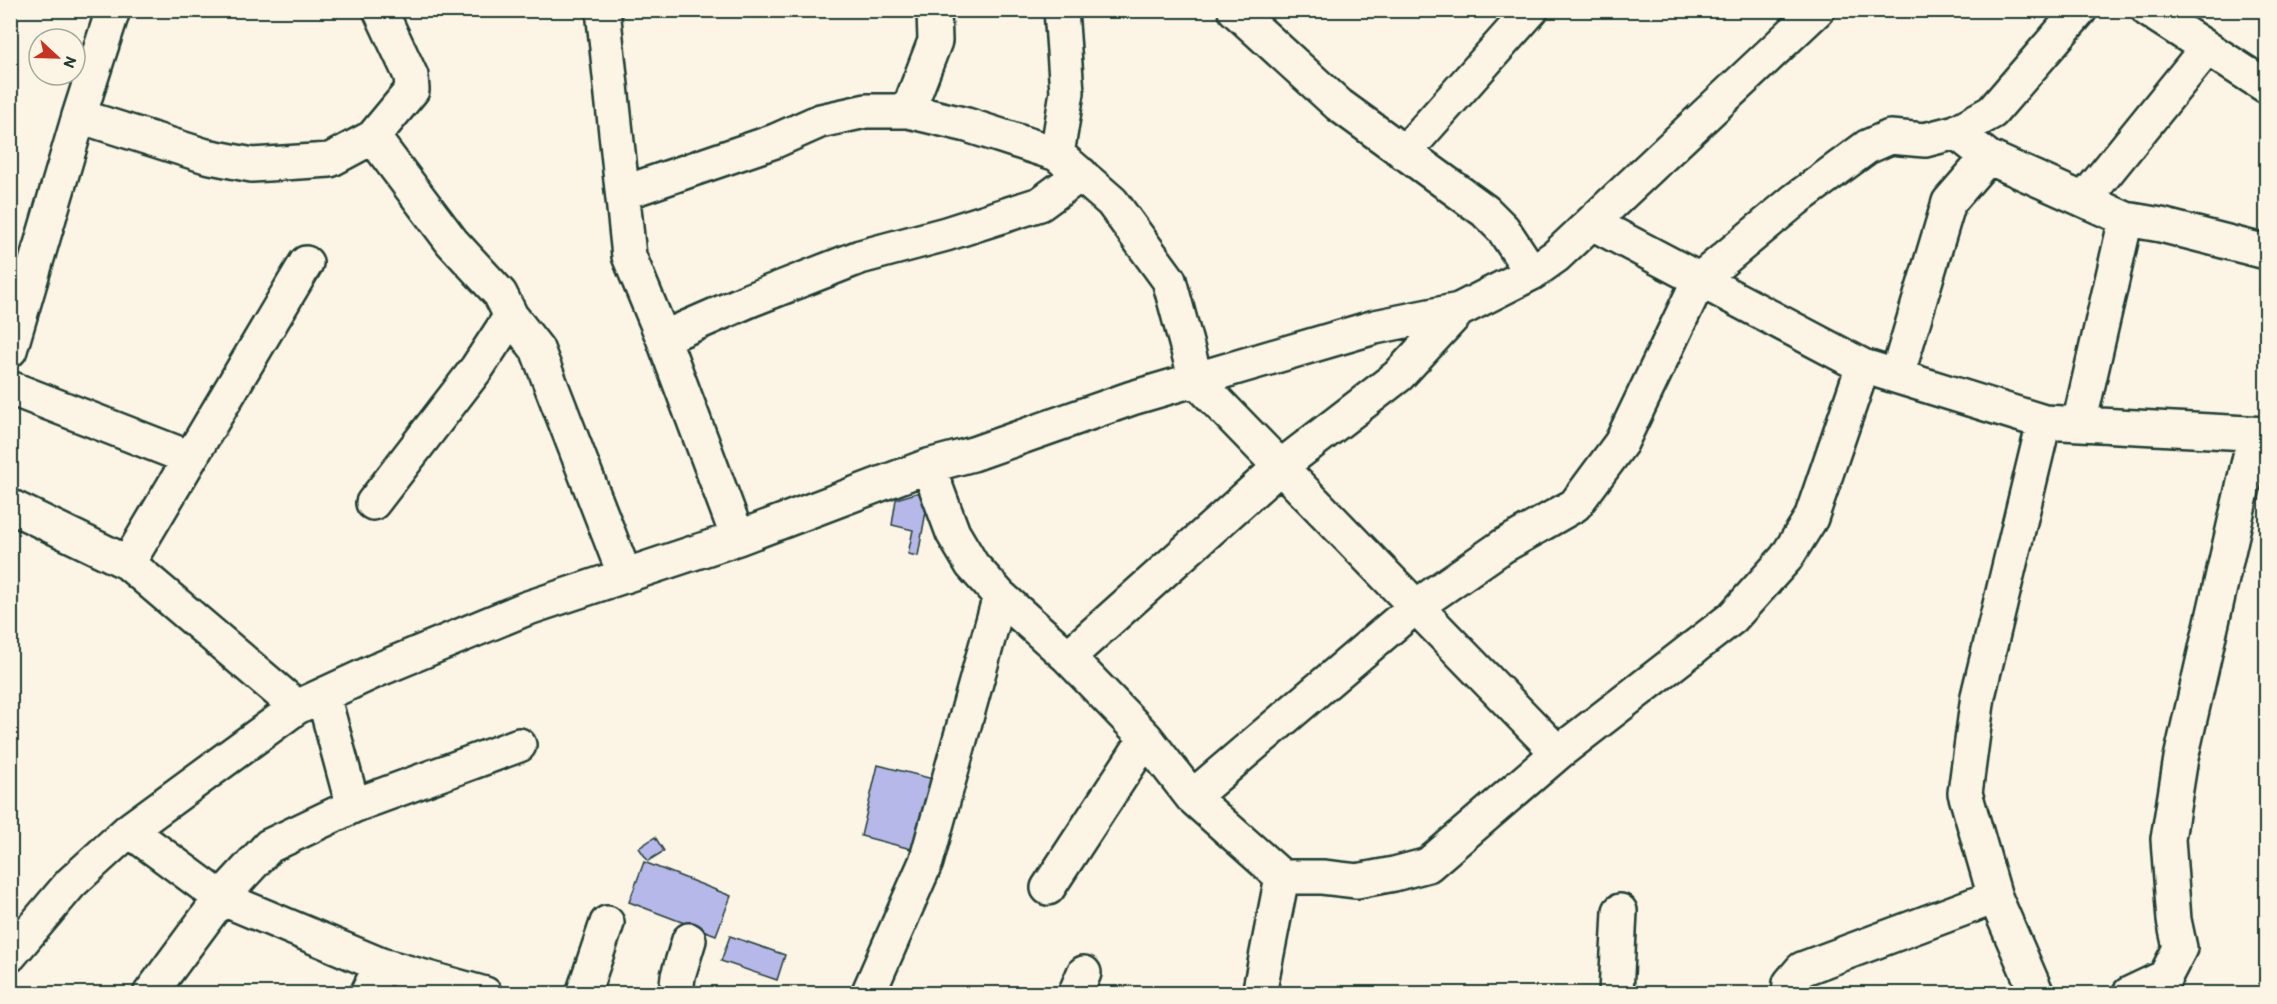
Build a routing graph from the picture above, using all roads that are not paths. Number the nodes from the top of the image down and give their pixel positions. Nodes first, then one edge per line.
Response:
1 (113, 10) edge
2 (380, 10) edge
3 (934, 10) edge
4 (1061, 10) edge
5 (1531, 10) edge
6 (1817, 10) edge
7 (2080, 10) edge
8 (2148, 10) edge
9 (608, 12) edge
10 (1253, 16) edge
11 (2207, 48) junction
12 (2266, 86) edge
13 (908, 111) junction
14 (79, 116) junction
15 (1956, 132) junction
16 (373, 137) junction
17 (1404, 153) junction
18 (1988, 157) junction
19 (1069, 164) junction
20 (623, 193) junction
21 (2084, 200) junction
22 (2126, 219) junction
23 (1592, 223) junction
24 (2266, 252) edge
25 (306, 263) dead end
26 (1532, 273) junction
27 (1699, 280) junction
28 (1459, 310) junction
29 (512, 316) junction
30 (663, 338) junction
31 (10, 350) edge
32 (1863, 366) junction
33 (1897, 376) junction
34 (1196, 380) junction
35 (10, 388) edge
36 (2044, 422) junction
37 (2079, 424) junction
38 (2261, 434) edge
39 (190, 458) junction
40 (928, 466) junction
41 (1280, 467) junction
42 (373, 502) dead end
43 (10, 506) edge
44 (738, 538) junction
45 (128, 563) junction
46 (625, 576) junction
47 (1000, 596) junction
48 (1415, 607) junction
49 (1068, 657) junction
50 (310, 701) junction
51 (1146, 738) junction
52 (519, 745) dead end
53 (1558, 753) junction
54 (1192, 797) junction
55 (353, 806) junction
56 (129, 830) junction
57 (1282, 877) junction
58 (1048, 888) dead end
59 (1995, 897) junction
60 (221, 898) junction
61 (1620, 911) dead end
62 (607, 923) dead end
63 (689, 940) dead end
64 (10, 955) edge
65 (374, 979) edge
66 (150, 993) edge
67 (485, 993) edge
68 (583, 993) edge
69 (676, 993) edge
70 (868, 993) edge
71 (1259, 993) edge
72 (1616, 993) edge
73 (1789, 993) edge
74 (2037, 993) edge
75 (2129, 993) edge

1 - 14 street
2 - 16 street
3 - 13 street
4 - 19 street
5 - 17 street
6 - 23 street
7 - 15 street
8 - 11 street
9 - 20 street
10 - 17 street
11 - 12 street
11 - 21 street
13 - 19 street
13 - 20 street
14 - 16 street
14 - 31 street
15 - 18 street
15 - 27 street
16 - 29 street
17 - 26 street
18 - 21 street
18 - 33 street
19 - 30 street
19 - 34 street
20 - 30 street
21 - 22 street
22 - 24 street
22 - 37 street
23 - 26 street
23 - 27 street
25 - 39 street
26 - 28 street
27 - 32 street
27 - 48 street
28 - 34 street
28 - 41 street
29 - 42 street
29 - 46 street
30 - 44 street
32 - 33 street
32 - 53 street
33 - 36 street
34 - 40 street
34 - 41 street
35 - 39 street
36 - 37 street
36 - 59 street
37 - 38 street
38 - 75 street
39 - 45 street
40 - 44 street
40 - 47 street
41 - 48 street
41 - 49 street
43 - 45 street
44 - 46 street
45 - 50 street
46 - 50 street
47 - 49 street
47 - 70 street
48 - 53 street
48 - 54 street
49 - 51 street
50 - 55 street
50 - 56 street
51 - 54 street
51 - 58 street
52 - 55 street
53 - 57 street
54 - 57 street
55 - 60 street
56 - 60 street
56 - 64 street
57 - 71 street
59 - 73 street
59 - 74 street
60 - 65 street
60 - 66 street
61 - 72 street
62 - 68 street
63 - 69 street
65 - 67 street

